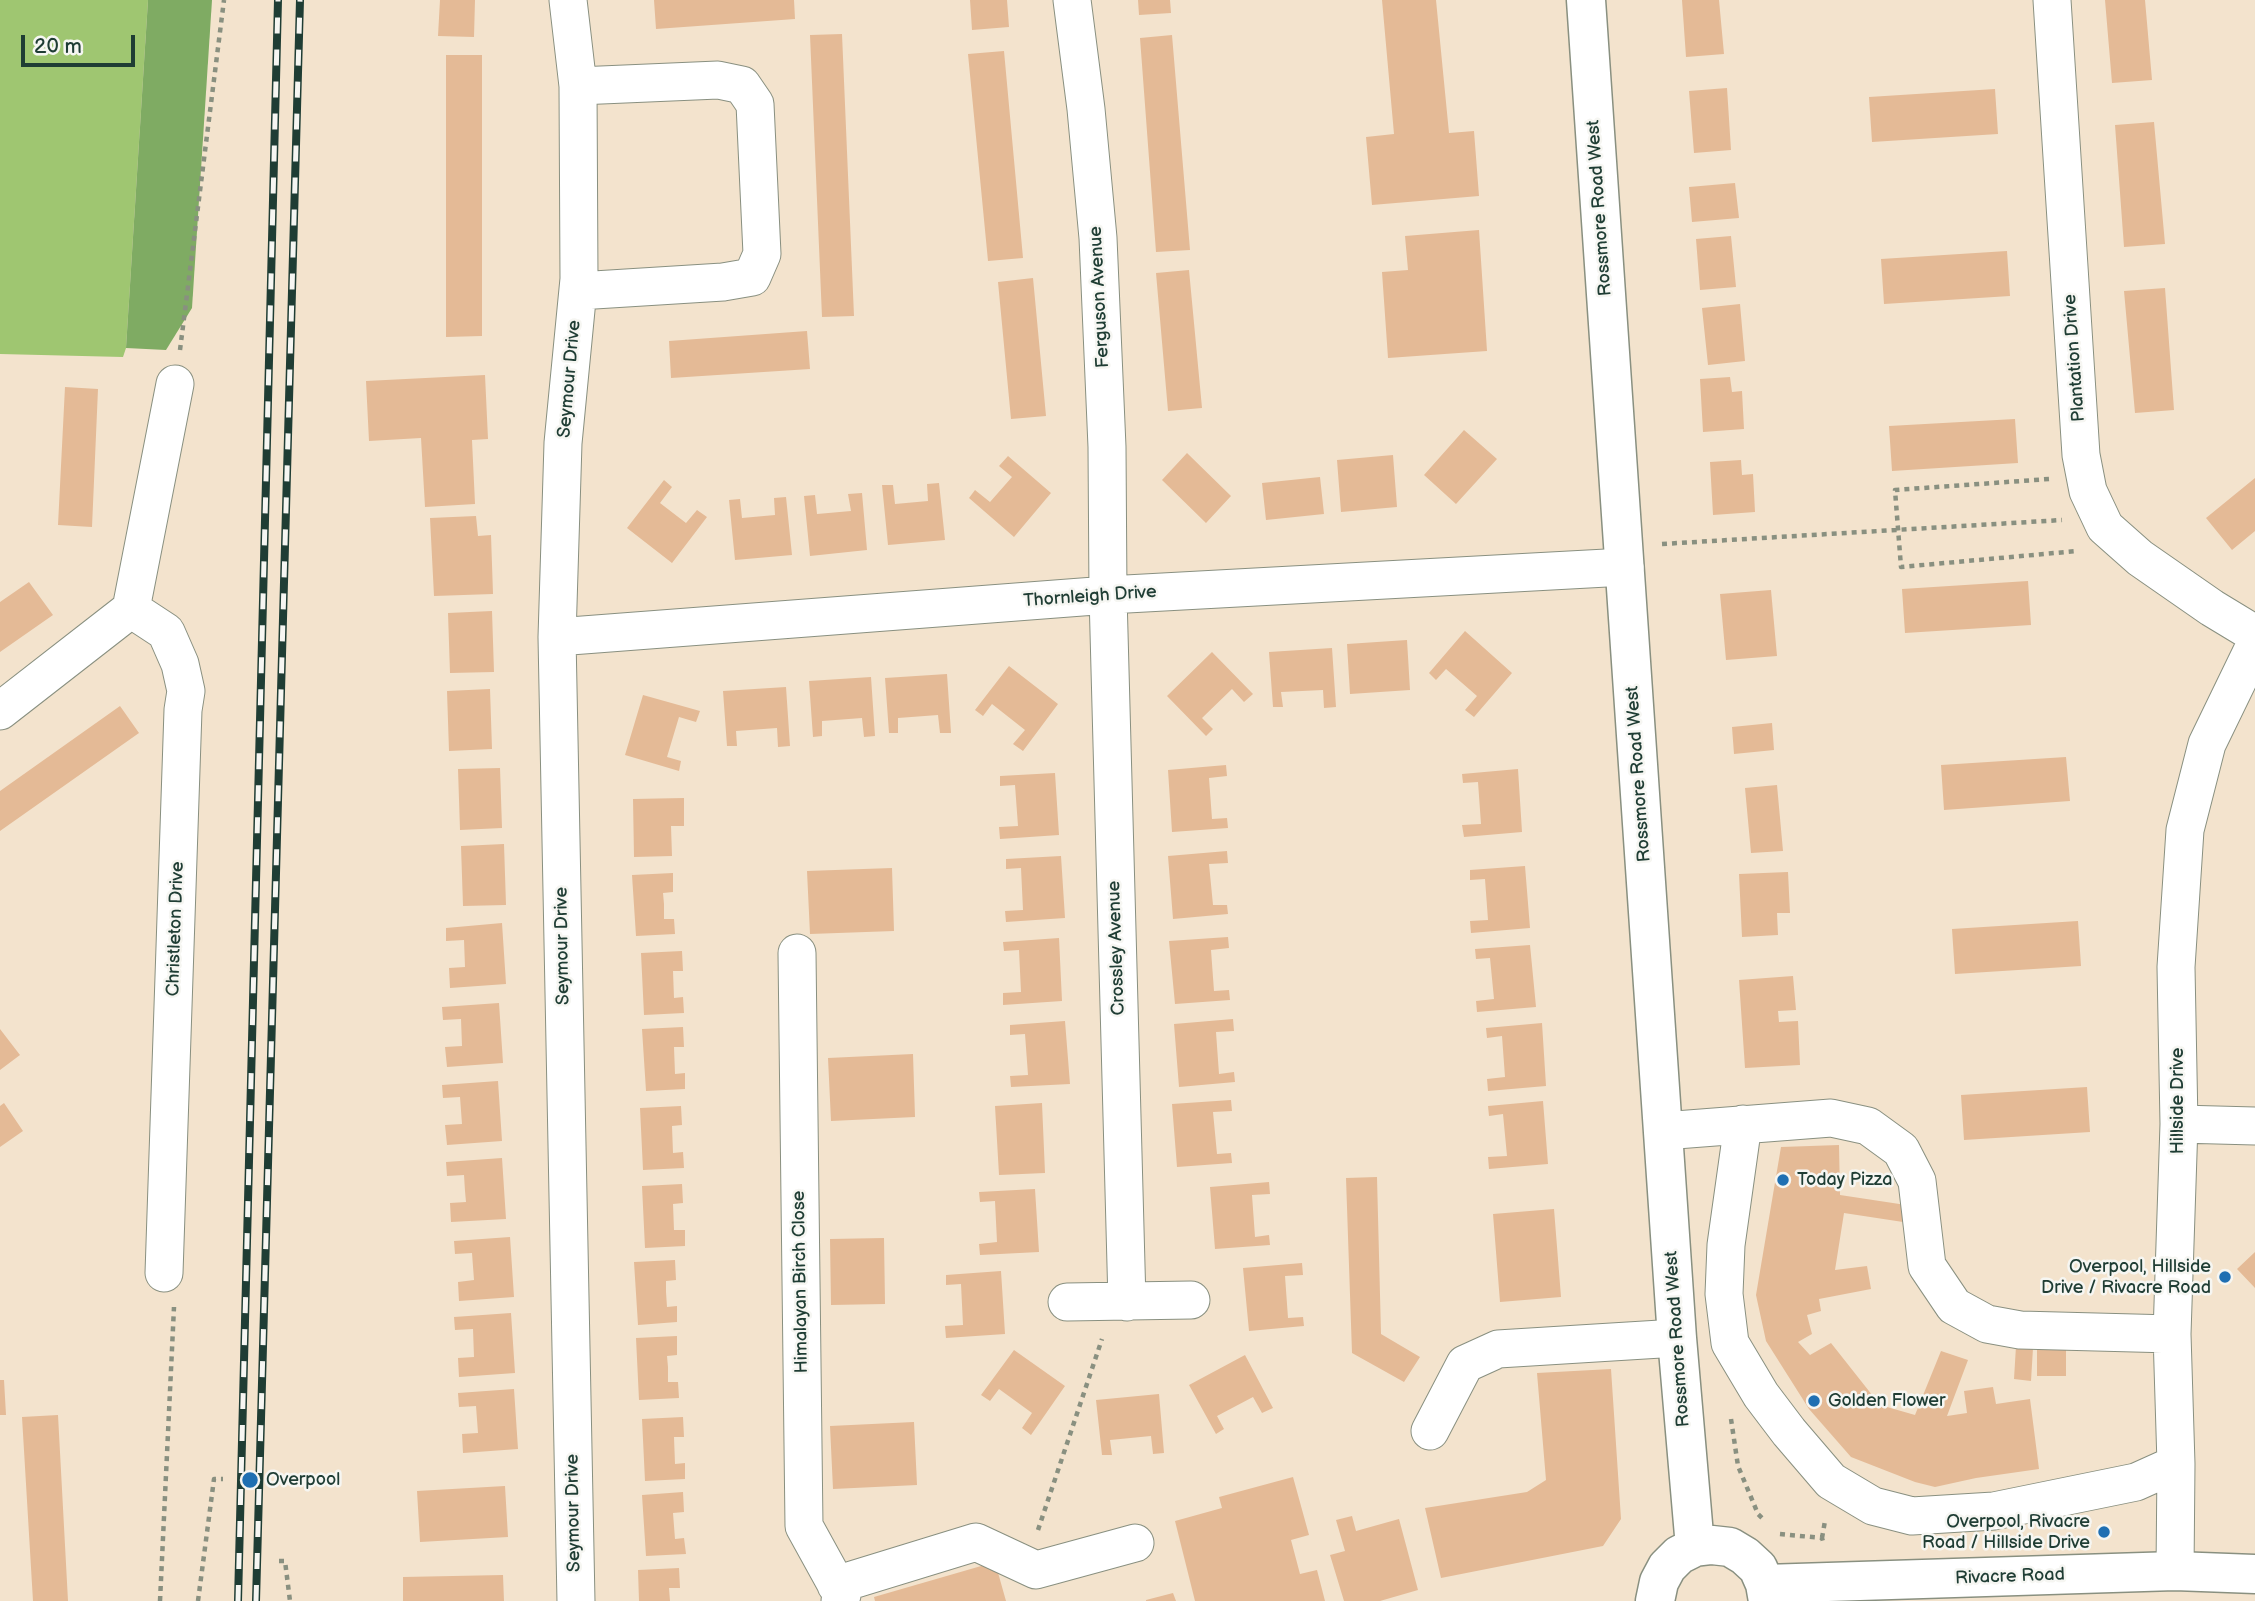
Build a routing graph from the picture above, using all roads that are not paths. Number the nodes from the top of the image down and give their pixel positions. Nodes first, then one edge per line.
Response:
1 (568, 0) edge
2 (1072, 0) edge
3 (1586, 0) edge
4 (2052, 0) edge
5 (578, 86) junction
6 (578, 291) junction
7 (175, 384) road end
8 (1623, 557) junction
9 (1108, 595) junction
10 (131, 609) junction
11 (2255, 634) edge
12 (557, 637) junction
13 (2255, 645) edge
14 (0, 710) edge
15 (797, 953) dead end
16 (1743, 1124) junction
17 (2179, 1124) junction
18 (2255, 1126) edge
19 (1663, 1130) junction
20 (164, 1273) road end
21 (1191, 1300) dead end
22 (1067, 1302) dead end
23 (1121, 1302) junction
24 (2172, 1334) junction
25 (1677, 1338) junction
26 (1430, 1430) dead end
27 (2176, 1464) junction
28 (1135, 1543) dead end
29 (1695, 1547) junction
30 (2175, 1571) junction
31 (2255, 1574) edge
32 (838, 1593) edge
33 (1767, 1593) edge
34 (576, 1601) edge
35 (1655, 1601) edge

1 - 5 street, Seymour Drive
2 - 9 street, Ferguson Avenue
3 - 8 main road, Rossmore Road West
4 - 11 street, Plantation Drive
5 - 6 street, Seymour Drive
5 - 6 street
6 - 12 street, Seymour Drive
7 - 10 street
8 - 9 street, Thornleigh Drive
8 - 19 main road, Rossmore Road West
9 - 12 street, Thornleigh Drive
9 - 23 street, Crossley Avenue
10 - 14 street
10 - 20 street, Christleton Drive
12 - 34 street, Seymour Drive
13 - 17 street, Hillside Drive
15 - 32 street, Himalayan Birch Close
16 - 19 street
16 - 24 street
16 - 27 street
17 - 18 street
17 - 24 street, Hillside Drive
19 - 25 main road, Rossmore Road West
21 - 23 street
22 - 23 street
24 - 27 street, Hillside Drive
25 - 26 street
25 - 29 main road, Rossmore Road West
27 - 30 street, Hillside Drive
28 - 32 street
29 - 33 main road
29 - 35 main road
30 - 31 main road, Rivacre Road
30 - 33 main road, Rivacre Road

